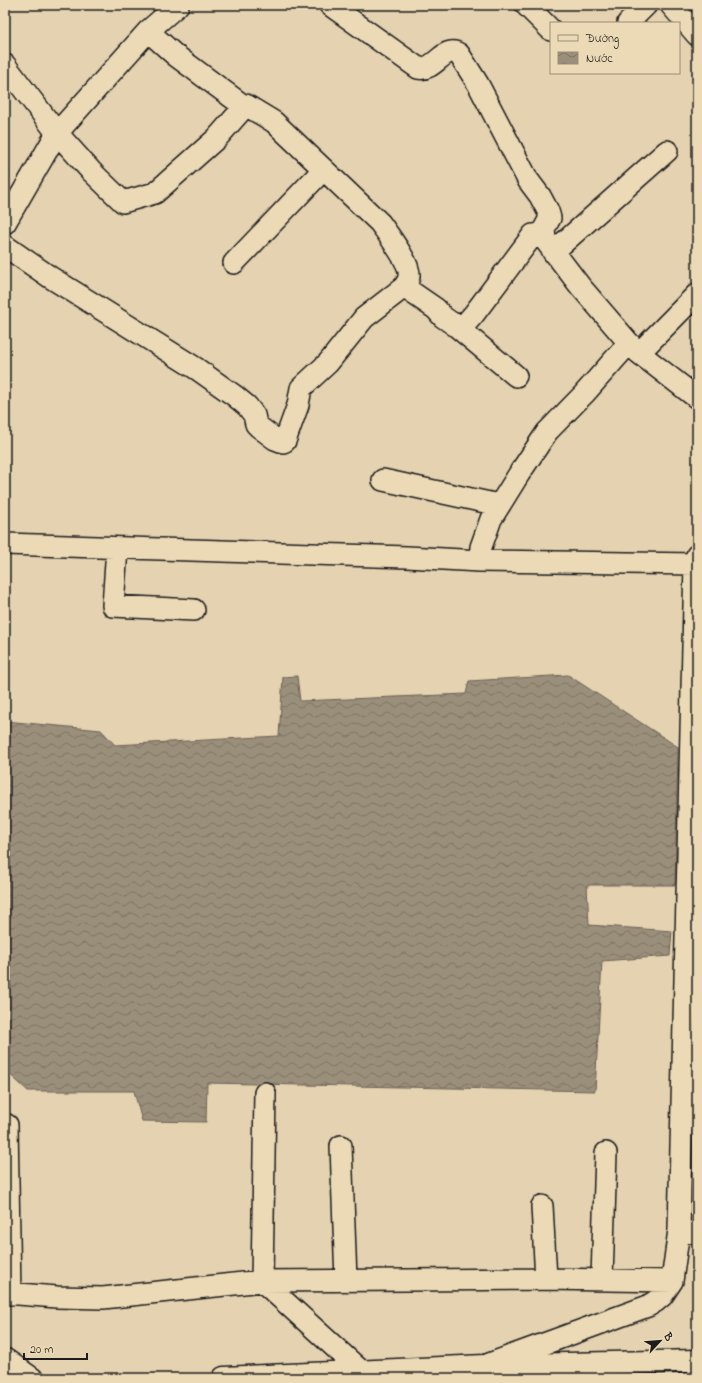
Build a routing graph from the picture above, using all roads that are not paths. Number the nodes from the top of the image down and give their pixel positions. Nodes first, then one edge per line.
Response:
1 (178, 5) edge
2 (330, 5) edge
3 (526, 5) edge
4 (646, 5) edge
5 (671, 5) edge
6 (629, 22) edge
7 (693, 22) edge
8 (550, 29) edge
9 (148, 31) junction
10 (5, 65) edge
11 (246, 106) junction
12 (57, 134) junction
13 (666, 150) dead end
14 (323, 170) junction
15 (5, 223) edge
16 (5, 246) edge
17 (549, 246) junction
18 (234, 263) dead end
19 (404, 287) junction
20 (697, 294) edge
21 (456, 326) junction
22 (634, 348) junction
23 (516, 376) dead end
24 (697, 398) edge
25 (383, 480) dead end
26 (499, 506) junction
27 (5, 544) edge
28 (117, 548) junction
29 (480, 561) junction
30 (696, 561) edge
31 (194, 610) dead end
32 (692, 856) edge
33 (691, 936) edge
34 (265, 1093) dead end
35 (7, 1125) dead end
36 (341, 1146) dead end
37 (606, 1153) dead end
38 (542, 1206) dead end
39 (688, 1231) edge
40 (546, 1279) junction
41 (346, 1280) junction
42 (602, 1280) junction
43 (262, 1281) junction
44 (672, 1281) junction
45 (7, 1294) edge
46 (5, 1359) edge
47 (697, 1361) edge
48 (485, 1366) junction
49 (362, 1372) junction
50 (32, 1378) edge
51 (224, 1378) edge

1 - 9 street
2 - 17 street
3 - 8 street
4 - 6 street
5 - 7 street
9 - 11 street
9 - 12 street
10 - 12 street
11 - 12 street
11 - 14 street
12 - 15 street
13 - 17 street
14 - 18 street
14 - 19 street
16 - 19 street
17 - 21 street
17 - 22 street
19 - 21 street
20 - 22 street
21 - 23 street
22 - 24 street
22 - 26 street
25 - 26 street
26 - 29 street
27 - 28 street
28 - 29 street
28 - 31 street
29 - 30 street
30 - 32 street
32 - 33 street
33 - 39 street
34 - 43 street
35 - 45 street
36 - 41 street
37 - 42 street
38 - 40 street
39 - 44 street
40 - 41 street
40 - 42 street
41 - 43 street
42 - 44 street
43 - 45 street
43 - 49 street
44 - 48 street
46 - 50 street
47 - 48 main road
48 - 49 main road
49 - 51 main road

